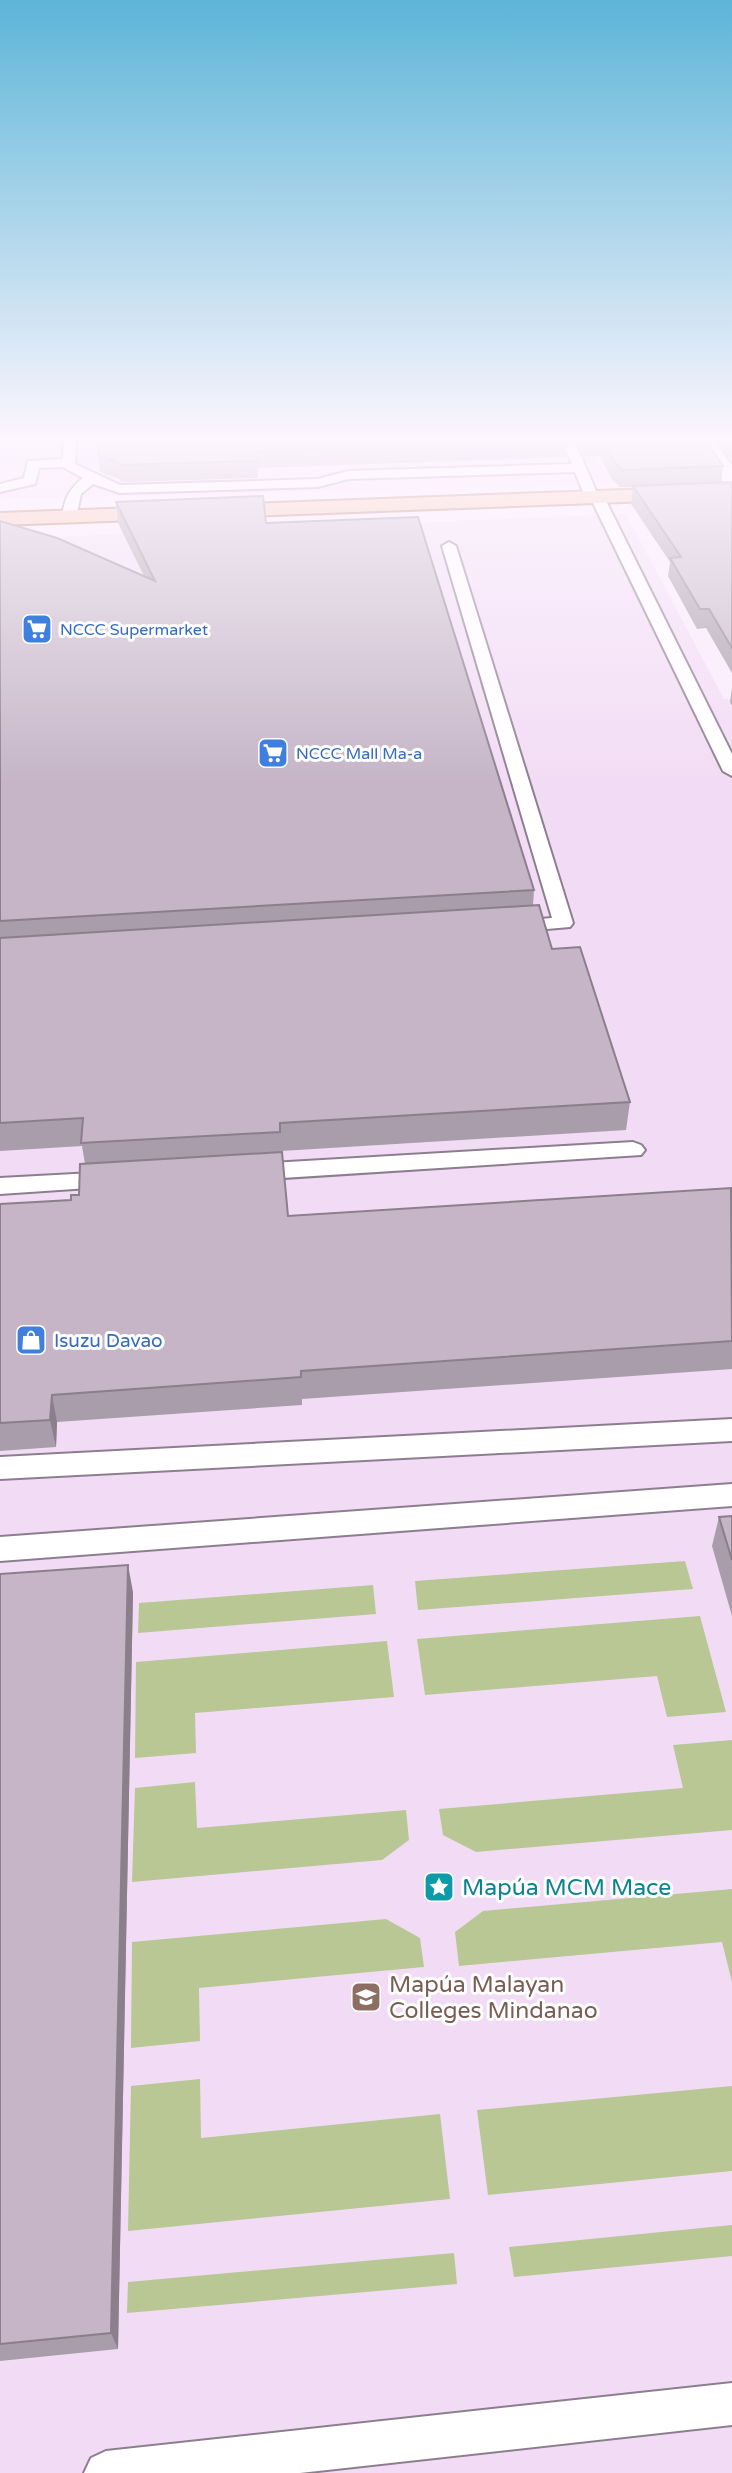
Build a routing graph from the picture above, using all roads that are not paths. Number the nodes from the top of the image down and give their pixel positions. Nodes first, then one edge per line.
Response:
1 (451, 553) edge
2 (622, 553) edge
3 (732, 771) edge
4 (494, 927) edge
5 (633, 1150) dead end
6 (234, 1173) edge
7 (138, 1178) edge
8 (0, 1186) edge
9 (732, 1430) edge
10 (0, 1468) edge
11 (732, 1495) edge
12 (0, 1549) edge
13 (732, 2404) edge
14 (106, 2473) edge

1 - 4 lane
2 - 3 lane
5 - 6 lane
7 - 8 lane
9 - 10 lane
11 - 12 lane
13 - 14 lane

